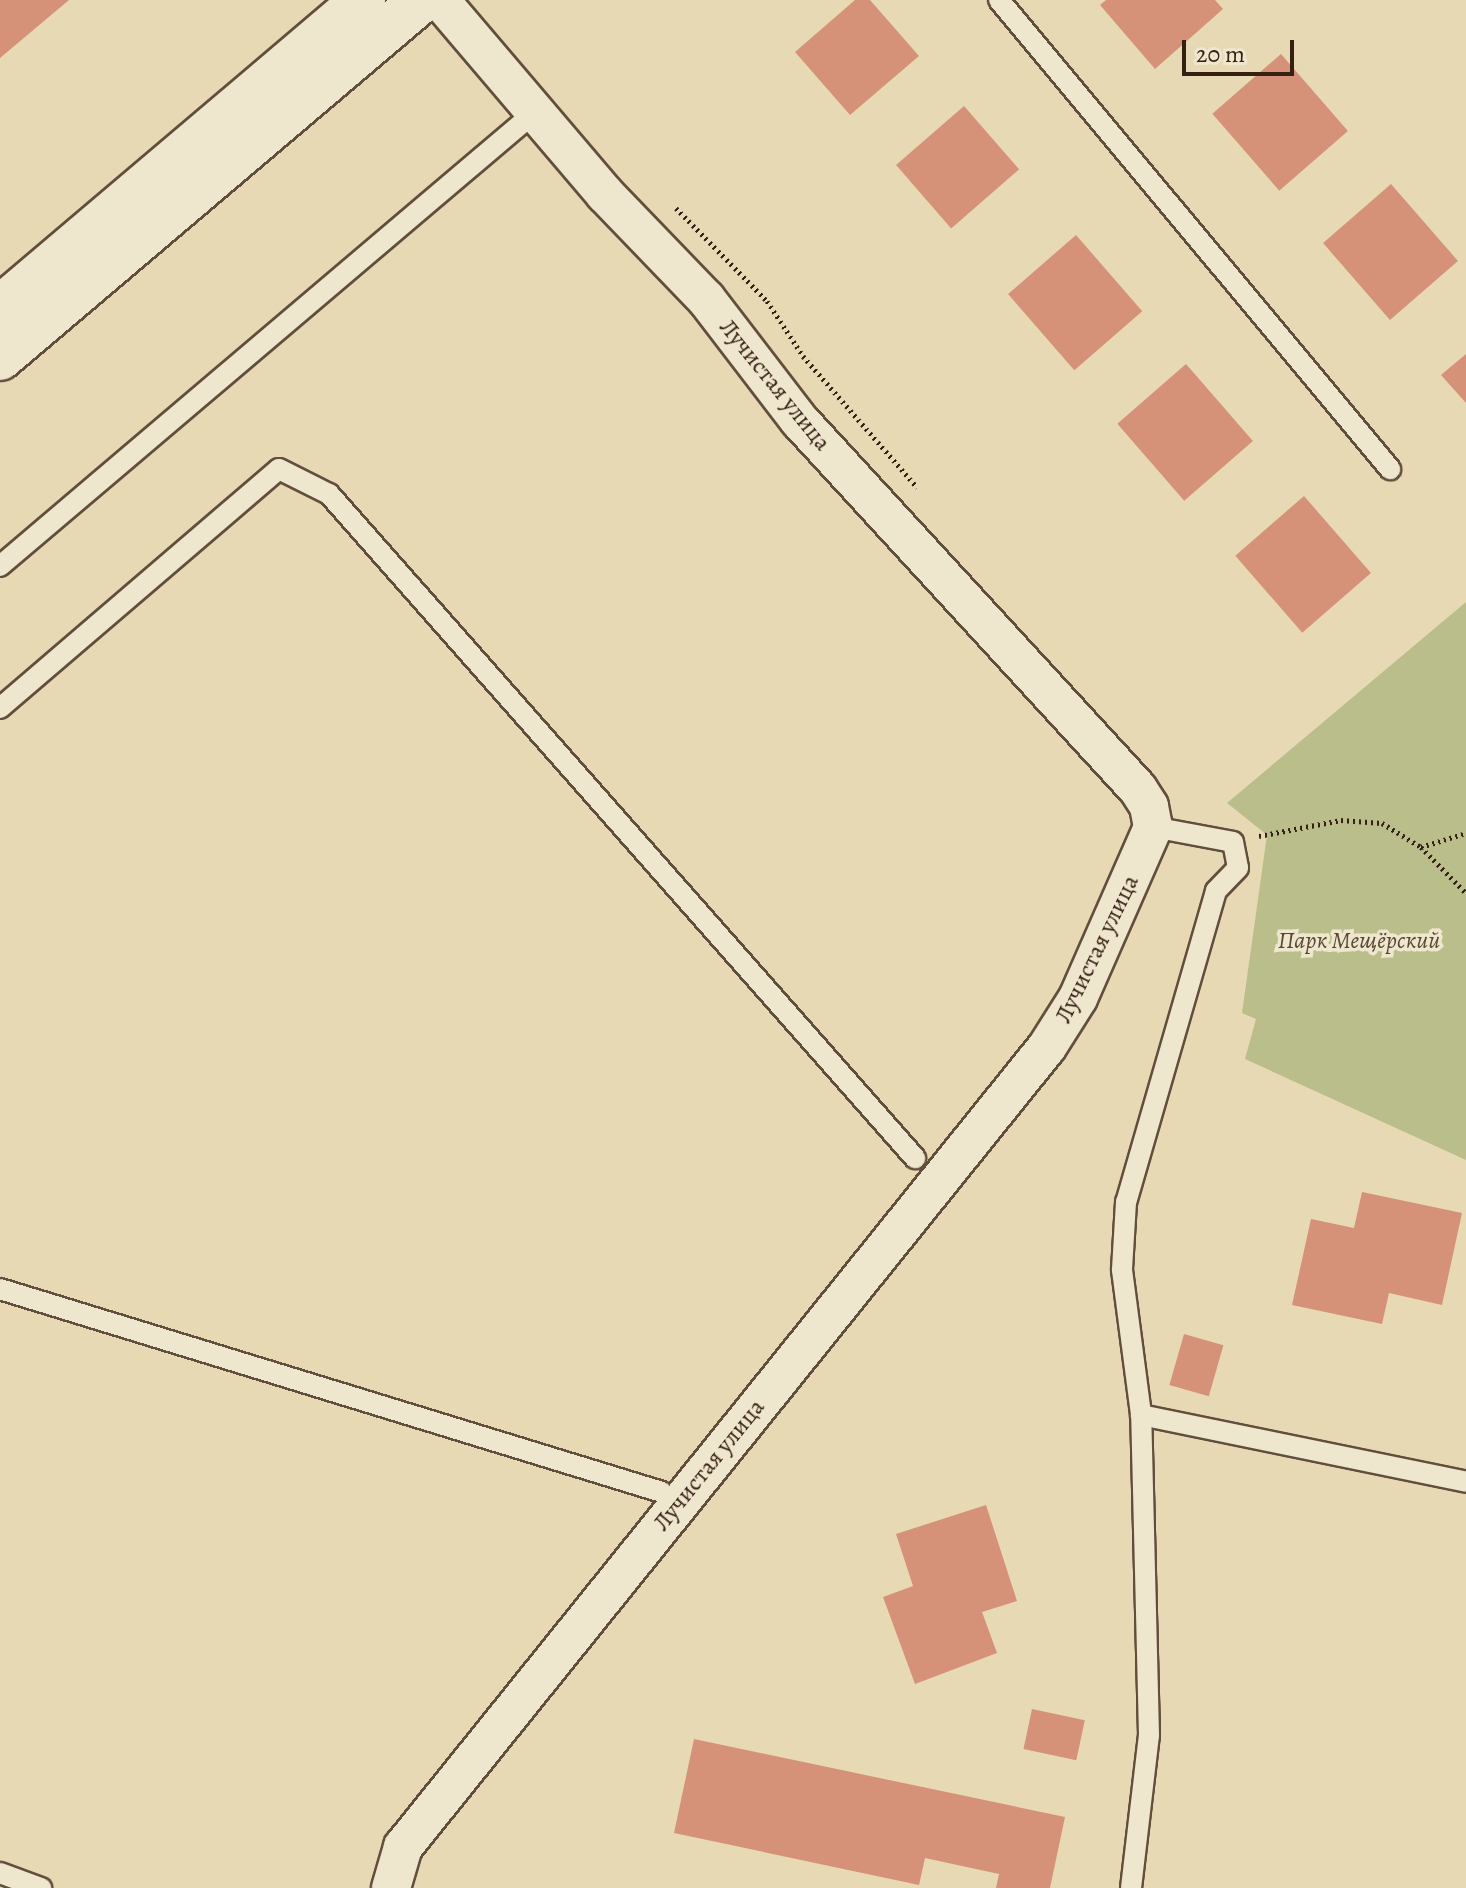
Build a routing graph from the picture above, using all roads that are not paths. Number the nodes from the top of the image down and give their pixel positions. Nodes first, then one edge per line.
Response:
1 (363, 0) edge
2 (422, 0) edge
3 (440, 0) edge
4 (999, 0) edge
5 (535, 112) junction
6 (0, 308) edge
7 (0, 358) edge
8 (1390, 469) dead end
9 (0, 566) edge
10 (0, 708) edge
11 (1153, 827) junction
12 (915, 1158) dead end
13 (0, 1289) edge
14 (1141, 1415) junction
15 (1466, 1482) edge
16 (662, 1492) dead end
17 (0, 1873) edge
18 (41, 1888) edge
19 (391, 1888) edge
20 (1131, 1888) edge

1 - 6 street
2 - 7 street
3 - 5 street, Лучистая улица
4 - 8 lane
5 - 9 lane
5 - 11 street, Лучистая улица
10 - 12 lane
11 - 14 lane
11 - 19 street, Лучистая улица
13 - 16 lane
14 - 15 lane
14 - 20 lane
17 - 18 lane

